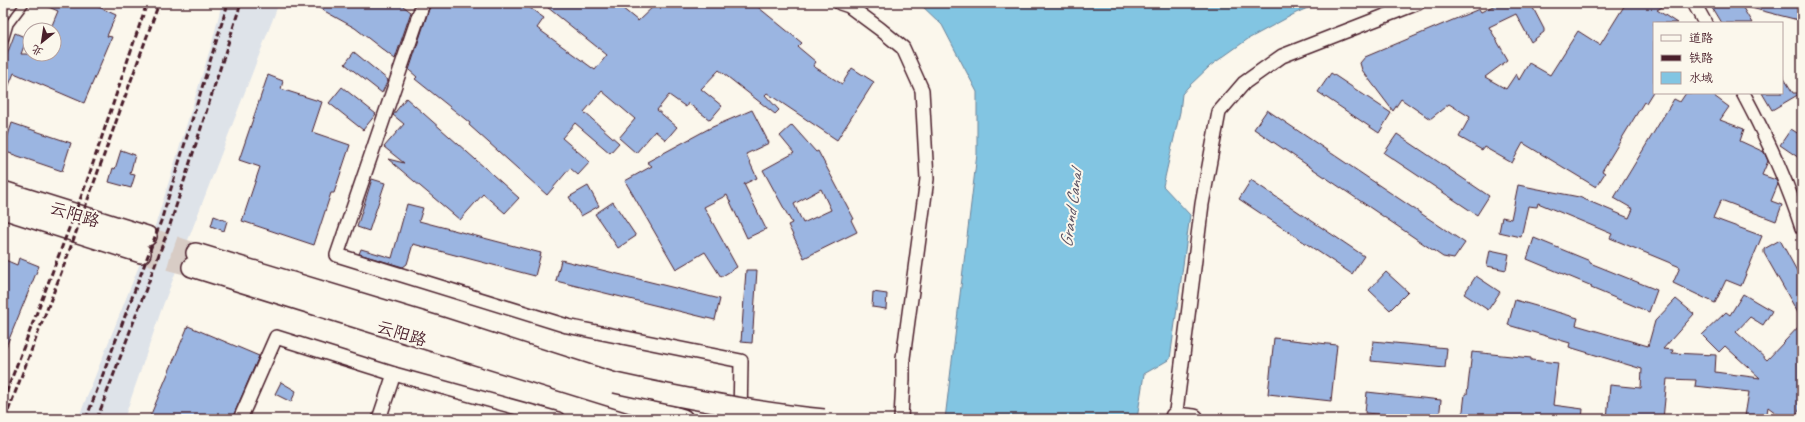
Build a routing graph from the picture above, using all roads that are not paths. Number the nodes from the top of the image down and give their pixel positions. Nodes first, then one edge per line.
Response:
1 (25, 3) edge
2 (423, 3) edge
3 (840, 3) edge
4 (1418, 3) edge
5 (1694, 3) edge
6 (1704, 22) edge
7 (3, 44) edge
8 (1744, 94) edge
9 (3, 191) edge
10 (3, 209) edge
11 (1802, 228) edge
12 (194, 260) tunnel mouth
13 (394, 374) junction
14 (613, 390) junction
15 (1175, 418) edge
16 (240, 419) edge
17 (379, 419) edge
18 (558, 419) edge
19 (683, 419) edge
20 (740, 419) edge
21 (824, 419) edge
22 (901, 419) edge
23 (1194, 419) edge

1 - 7 lane
2 - 20 street
3 - 22 street
4 - 15 street
5 - 6 street
8 - 11 street
9 - 10 street, 云阳路
12 - 14 street, 云阳路
13 - 16 street
13 - 17 street
13 - 18 street
14 - 19 street
14 - 21 street, bridge
15 - 23 street

